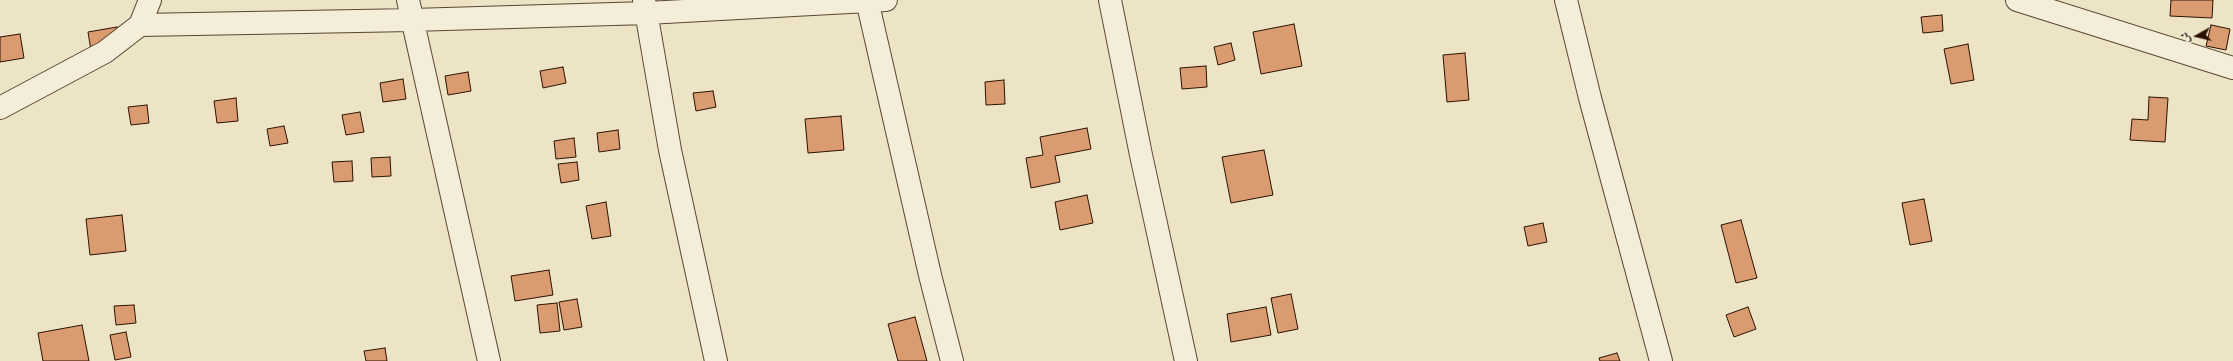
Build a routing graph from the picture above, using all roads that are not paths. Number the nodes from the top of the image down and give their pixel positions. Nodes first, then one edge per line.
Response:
1 (150, 0) edge
2 (1110, 0) edge
3 (1566, 0) edge
4 (2017, 0) edge
5 (874, 1) edge
6 (646, 6) edge
7 (410, 10) edge
8 (140, 25) junction
9 (2233, 68) edge
10 (0, 108) edge
11 (489, 361) edge
12 (716, 361) edge
13 (952, 361) edge
14 (1186, 361) edge
15 (1661, 361) edge

1 - 8 street
2 - 14 street
3 - 15 street
4 - 9 street
5 - 6 street
5 - 13 street
6 - 7 street
6 - 12 street
7 - 8 street
7 - 11 street
8 - 10 street

